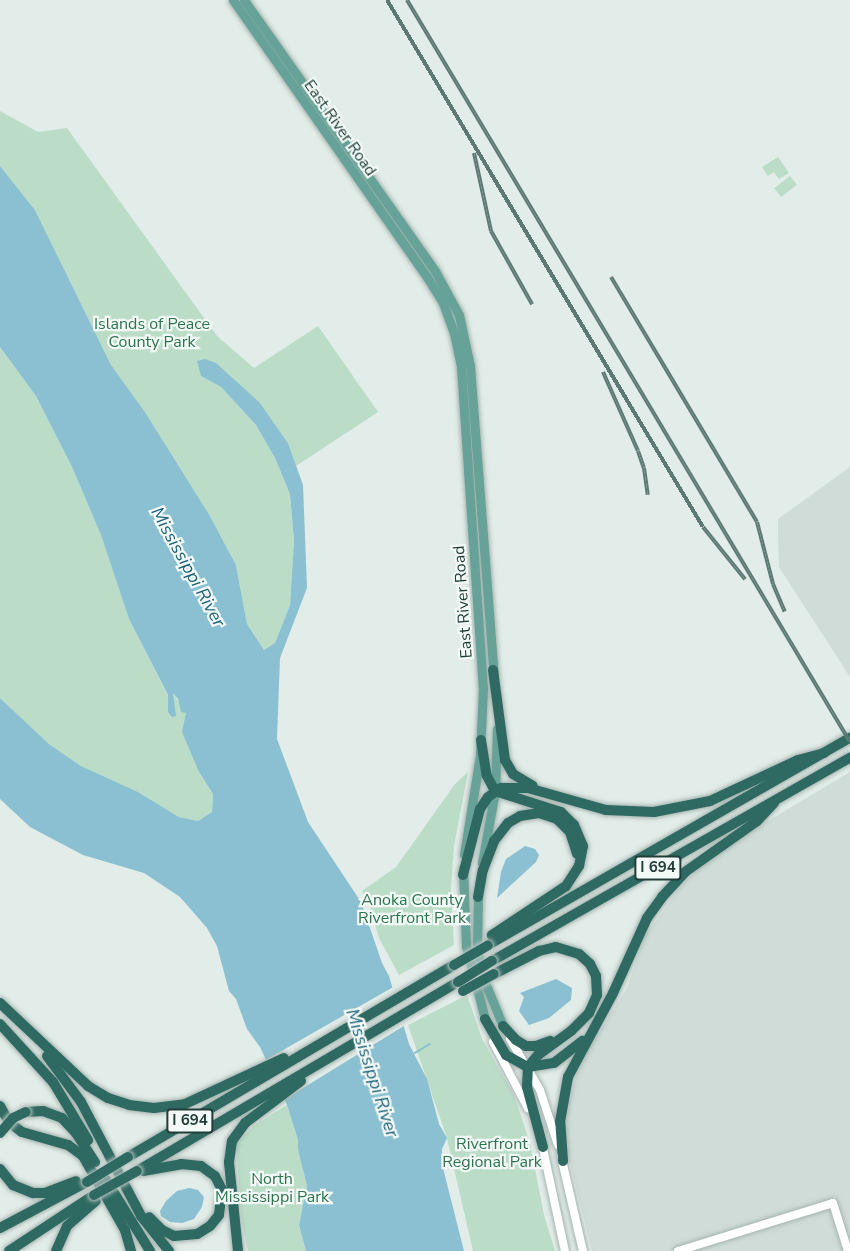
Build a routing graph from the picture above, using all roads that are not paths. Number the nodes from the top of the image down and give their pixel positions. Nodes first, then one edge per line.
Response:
1 (233, 0) edge
2 (244, 0) edge
3 (493, 670) junction
4 (850, 738) edge
5 (481, 740) junction
6 (824, 753) junction
7 (850, 758) edge
8 (495, 790) junction
9 (563, 799) junction
10 (774, 803) junction
11 (575, 874) junction
12 (463, 875) junction
13 (478, 897) junction
14 (487, 941) junction
15 (429, 1000) junction
16 (0, 1005) edge
17 (600, 1018) junction
18 (485, 1019) junction
19 (583, 1020) junction
20 (0, 1024) edge
21 (503, 1026) junction
22 (528, 1067) junction
23 (249, 1080) junction
24 (263, 1103) junction
25 (0, 1106) edge
26 (0, 1133) edge
27 (543, 1147) junction
28 (105, 1148) junction
29 (562, 1161) junction
30 (96, 1163) junction
31 (0, 1169) edge
32 (137, 1171) junction
33 (86, 1180) junction
34 (95, 1198) junction
35 (0, 1228) edge
36 (9, 1251) edge
37 (56, 1251) edge
38 (131, 1251) edge
39 (150, 1251) edge
40 (169, 1251) edge
41 (238, 1251) edge
42 (566, 1251) edge
43 (584, 1251) edge
44 (678, 1251) edge
45 (848, 1251) edge

1 - 5 main road, East River Road
2 - 3 main road, East River Road
3 - 8 main road, East River Road
3 - 9 highway
4 - 6 highway, I 694
5 - 8 highway
5 - 12 main road, East River Road
6 - 9 highway
6 - 14 highway, I 694
7 - 10 highway, I 694
8 - 9 highway
8 - 11 highway
8 - 12 highway
8 - 13 main road, East River Road
10 - 15 highway, I 694, bridge
10 - 17 highway
11 - 13 highway
11 - 14 highway
12 - 18 main road, East River Road
13 - 21 main road, East River Road
14 - 23 highway, I 694, bridge
15 - 19 highway, bridge
15 - 24 highway, I 694
16 - 23 highway
16 - 28 highway
17 - 22 highway
17 - 29 highway
18 - 22 highway
18 - 27 street, East River Road
19 - 21 highway
19 - 22 highway
20 - 30 highway
21 - 22 street
22 - 27 highway
22 - 29 street
23 - 33 highway, I 694, bridge
24 - 32 highway, I 694
24 - 41 highway
25 - 38 highway
26 - 30 highway, bridge
27 - 42 street, East River Road
28 - 32 highway
28 - 40 highway
29 - 43 street
30 - 39 highway
31 - 33 highway
32 - 34 highway, I 694, bridge
33 - 35 highway, I 694
34 - 36 highway, I 694
34 - 37 highway
44 - 45 street

